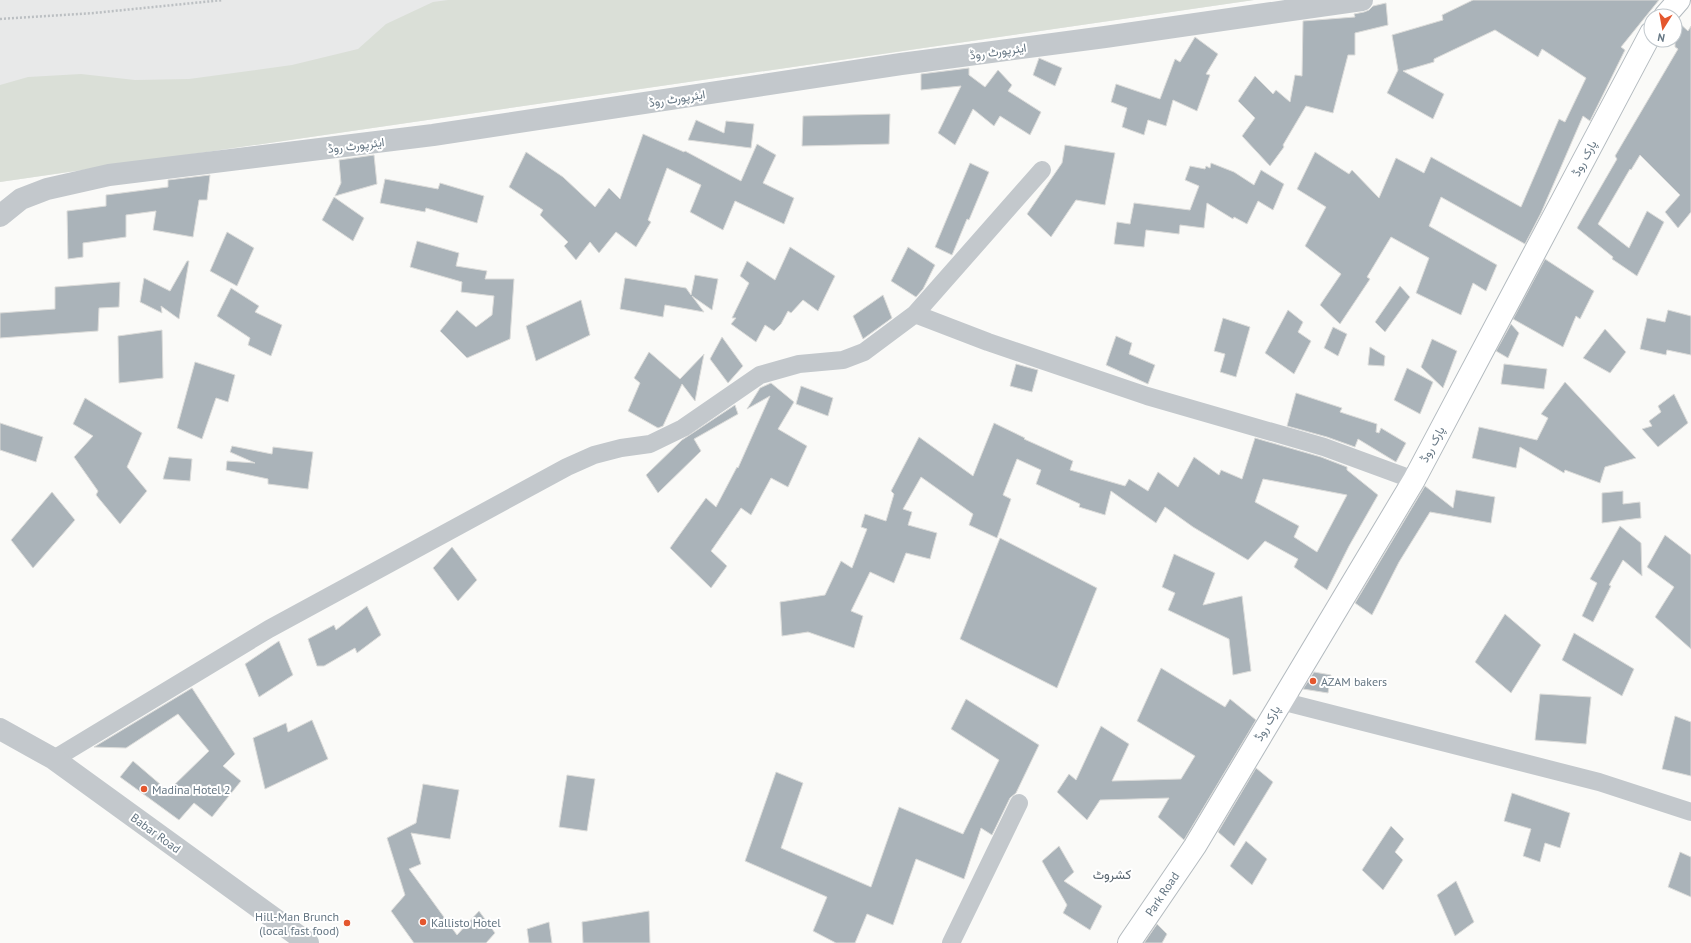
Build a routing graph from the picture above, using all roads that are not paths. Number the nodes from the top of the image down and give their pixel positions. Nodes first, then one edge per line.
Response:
1 (1362, 0) edge
2 (1679, 0) edge
3 (1672, 8) edge
4 (1643, 48) edge
5 (1042, 170) dead end
6 (0, 216) edge
7 (915, 314) junction
8 (1414, 480) junction
9 (1280, 701) junction
10 (0, 729) edge
11 (54, 759) junction
12 (1019, 803) dead end
13 (1691, 812) edge
14 (1195, 846) joint
15 (308, 943) edge
16 (951, 943) edge
17 (1129, 943) edge

1 - 6 street, ایئرپورٹ روڈ
2 - 3 main road
4 - 8 main road, پارک روڈ
5 - 7 street
7 - 8 street
7 - 11 street
8 - 9 main road, پارک روڈ
9 - 13 street
9 - 14 main road, پارک روڈ
10 - 11 street, Babar Road
11 - 15 street, Babar Road
12 - 16 street
14 - 17 main road, Park Road

